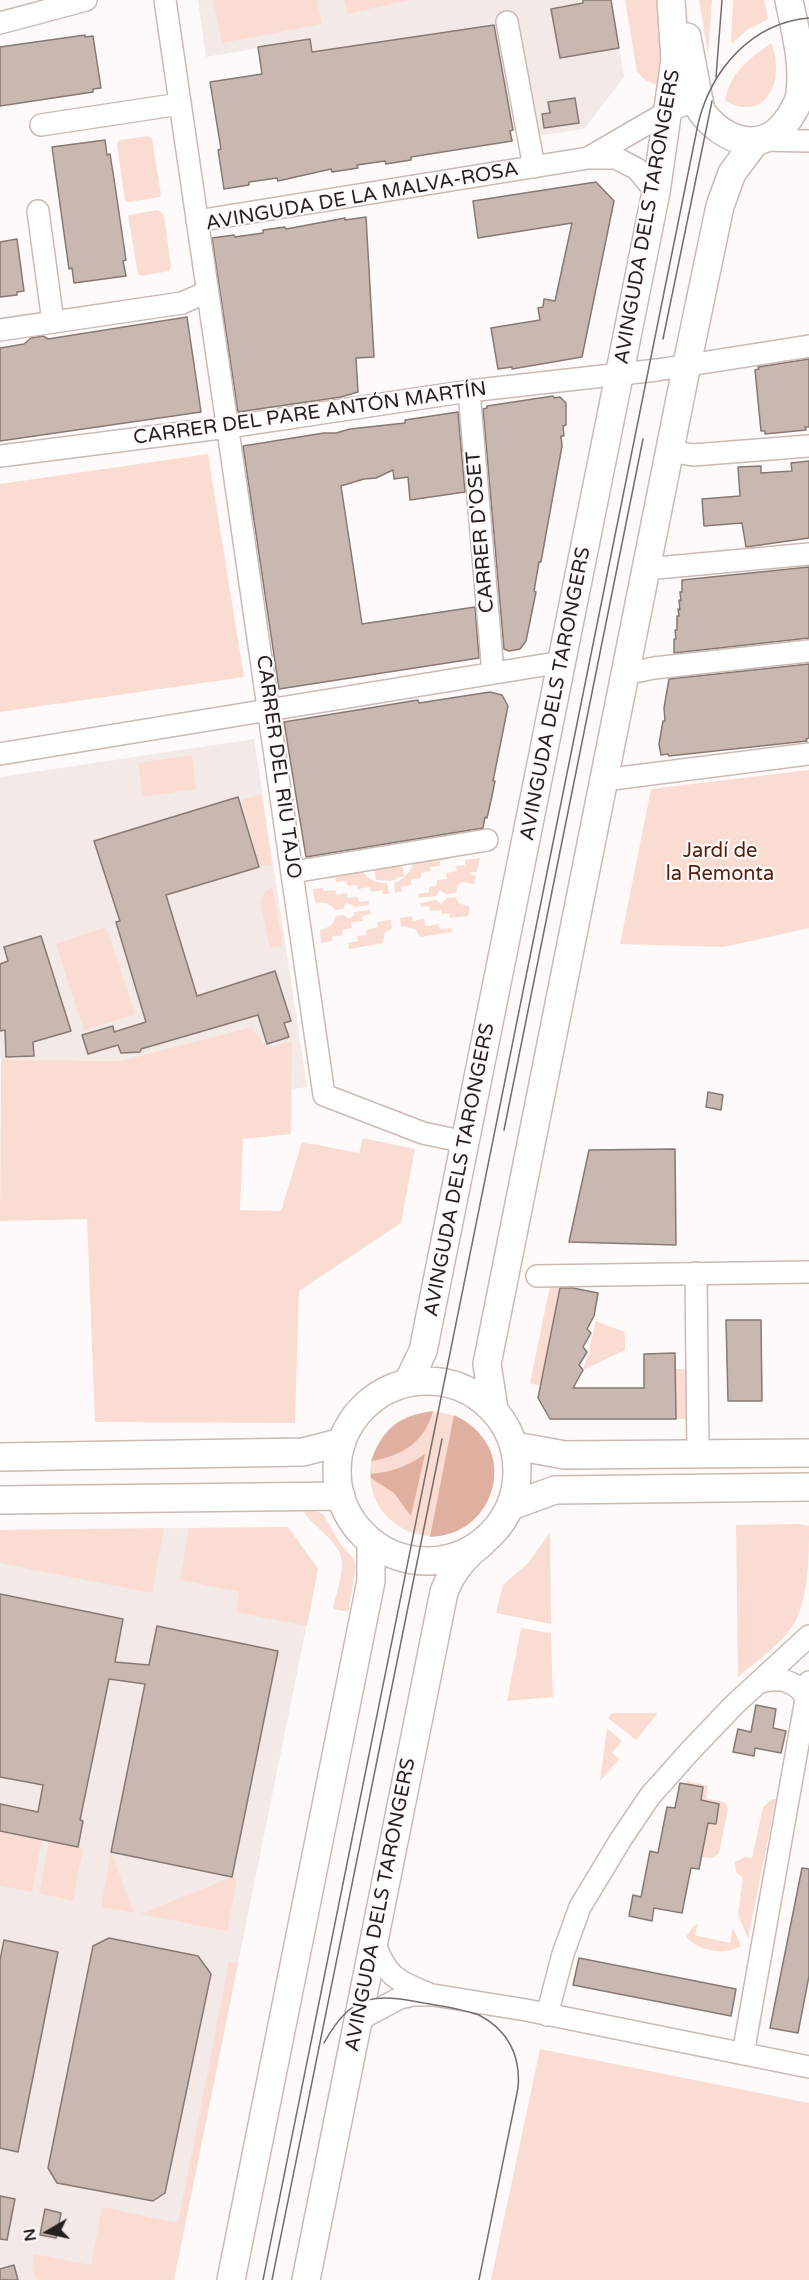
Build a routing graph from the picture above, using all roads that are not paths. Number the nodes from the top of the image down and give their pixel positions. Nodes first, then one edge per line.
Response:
1 (86, 0) edge
2 (165, 0) edge
3 (671, 0) edge
4 (680, 0) edge
5 (789, 0) edge
6 (507, 22) dead end
7 (0, 23) edge
8 (802, 30) edge
9 (698, 103) junction
10 (180, 104) junction
11 (669, 111) junction
12 (41, 125) dead end
13 (759, 141) junction
14 (809, 141) edge
15 (588, 158) junction
16 (534, 167) junction
17 (656, 192) junction
18 (38, 211) dead end
19 (197, 222) junction
20 (207, 292) junction
21 (53, 322) junction
22 (0, 330) edge
23 (809, 346) edge
24 (687, 364) junction
25 (620, 374) junction
26 (469, 390) junction
27 (228, 427) junction
28 (809, 446) edge
29 (670, 451) junction
30 (0, 456) edge
31 (809, 554) edge
32 (646, 569) junction
33 (809, 651) edge
34 (562, 662) junction
35 (493, 673) junction
36 (625, 674) junction
37 (270, 708) junction
38 (0, 754) edge
39 (809, 754) edge
40 (604, 780) junction
41 (488, 840) dead end
42 (293, 872) junction
43 (465, 1142) junction
44 (809, 1272) edge
45 (696, 1273) junction
46 (537, 1276) dead end
47 (408, 1382) junction
48 (494, 1409) junction
49 (342, 1442) junction
50 (515, 1446) junction
51 (698, 1454) junction
52 (809, 1454) edge
53 (0, 1457) edge
54 (809, 1487) edge
55 (341, 1496) junction
56 (0, 1500) edge
57 (511, 1506) junction
58 (371, 1542) junction
59 (482, 1543) junction
60 (809, 1636) edge
61 (760, 1682) junction
62 (808, 1690) edge
63 (374, 1940) junction
64 (434, 1995) junction
65 (548, 2015) junction
66 (358, 2026) junction
67 (743, 2054) junction
68 (809, 2067) edge
69 (231, 2280) edge
70 (306, 2280) edge

1 - 7 street
2 - 10 street
3 - 11 main road, AVINGUDA DELS TARONGERS
4 - 9 main road
5 - 8 main road
6 - 16 street
8 - 13 main road
9 - 11 street, AVINGUDA DE LA MALVA-ROSA
9 - 13 main road
10 - 12 street
10 - 19 street
11 - 15 street, AVINGUDA DE LA MALVA-ROSA
11 - 17 main road, AVINGUDA DELS TARONGERS
13 - 14 street
13 - 24 main road
15 - 16 street, AVINGUDA DE LA MALVA-ROSA
15 - 17 street, AVINGUDA DE LA MALVA-ROSA
16 - 19 street, AVINGUDA DE LA MALVA-ROSA
17 - 25 main road, AVINGUDA DELS TARONGERS
18 - 21 street
19 - 20 street, AVINGUDA DE LA MALVA-ROSA
20 - 21 street
20 - 27 street, CARRER DEL RIU TAJO
21 - 22 street
23 - 24 street, CARRER DEL PARE ANTÓN MARTÍN
24 - 25 street, CARRER DEL PARE ANTÓN MARTÍN
24 - 29 main road
25 - 26 street, CARRER DEL PARE ANTÓN MARTÍN
25 - 34 main road, AVINGUDA DELS TARONGERS
26 - 27 street, CARRER DEL PARE ANTÓN MARTÍN
26 - 35 street, CARRER D'OSET
27 - 30 street, CARRER DEL PARE ANTÓN MARTÍN
27 - 37 street, CARRER DEL RIU TAJO
28 - 29 street
29 - 32 main road
31 - 32 street
32 - 36 main road
33 - 36 street
34 - 35 street
34 - 43 main road, AVINGUDA DELS TARONGERS
35 - 37 street
36 - 40 main road
37 - 38 street
37 - 42 street, CARRER DEL RIU TAJO
39 - 40 street
40 - 48 main road
41 - 42 street
42 - 43 street, CARRER DEL RIU TAJO
43 - 47 main road, AVINGUDA DELS TARONGERS
44 - 45 street
45 - 46 street
45 - 51 street
47 - 48 main road
47 - 49 main road
48 - 50 main road
49 - 53 main road
49 - 55 main road
50 - 51 main road
50 - 57 main road
51 - 52 main road
54 - 57 main road
55 - 56 main road
55 - 58 main road
57 - 59 main road
58 - 59 main road
58 - 69 main road
59 - 63 main road, AVINGUDA DELS TARONGERS
60 - 61 street
61 - 62 street
61 - 65 street
62 - 67 street
63 - 64 street
63 - 66 main road, AVINGUDA DELS TARONGERS
64 - 65 street
64 - 66 street
65 - 67 street
66 - 70 main road, AVINGUDA DELS TARONGERS
67 - 68 street

